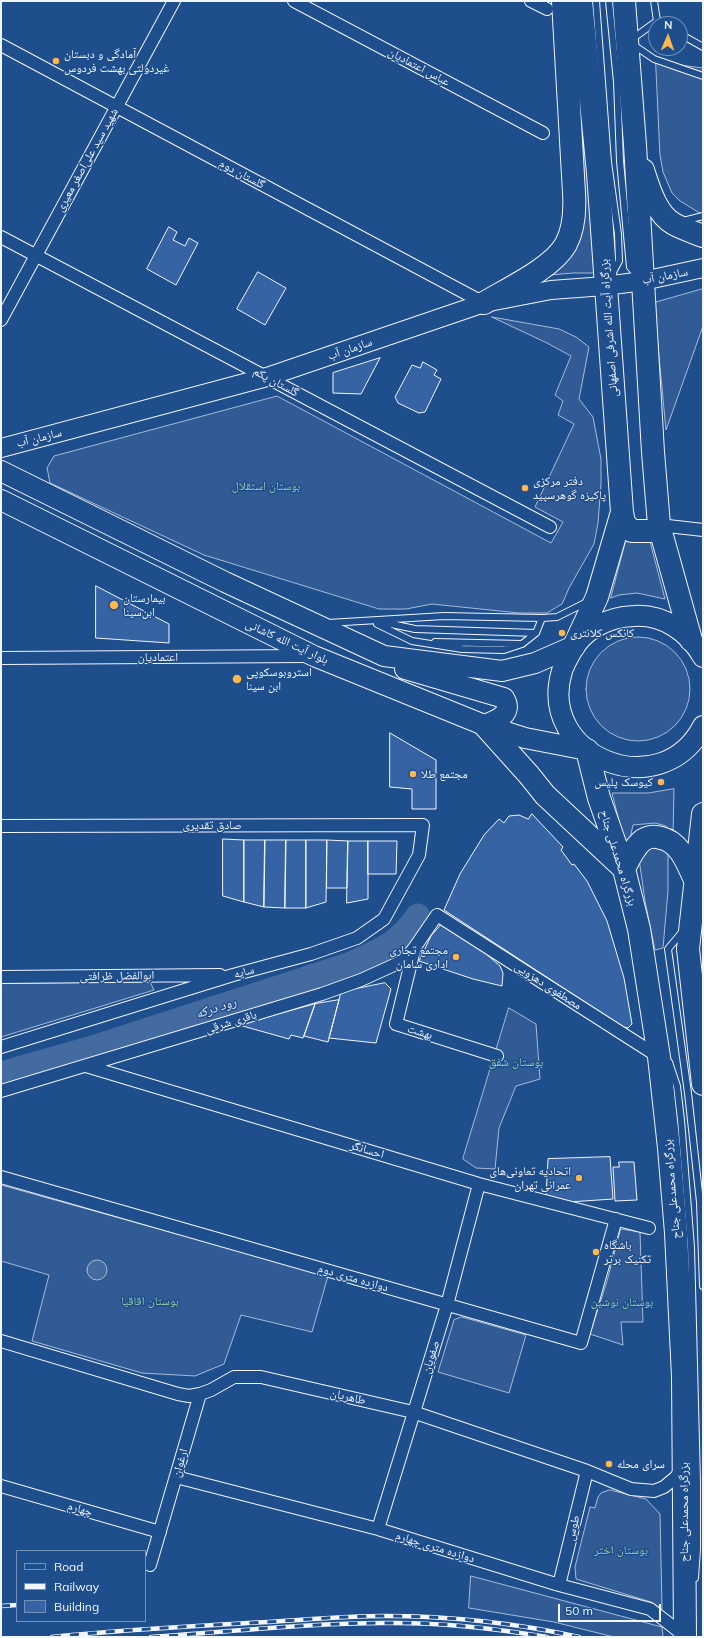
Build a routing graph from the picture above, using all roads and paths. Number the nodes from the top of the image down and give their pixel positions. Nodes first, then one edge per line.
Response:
1 (174, 1) edge
2 (294, 1) edge
3 (531, 1) edge
4 (581, 1) edge
5 (596, 1) edge
6 (609, 1) edge
7 (624, 1) edge
8 (654, 1) edge
9 (555, 5) edge
10 (658, 16) edge
11 (648, 30) edge
12 (688, 39) edge
13 (628, 42) junction
14 (1, 45) edge
15 (703, 47) edge
16 (703, 76) edge
17 (116, 107) junction
18 (543, 133) dead end
19 (635, 145) junction
20 (703, 216) edge
21 (672, 223) junction
22 (703, 236) edge
23 (1, 237) edge
24 (36, 255) junction
25 (703, 268) edge
26 (642, 281) junction
27 (605, 286) junction
28 (484, 303) junction
29 (1, 320) edge
30 (267, 377) junction
31 (1, 448) edge
32 (1, 471) edge
33 (1, 500) edge
34 (622, 512) junction
35 (659, 525) junction
36 (550, 527) dead end
37 (703, 530) edge
38 (597, 597) junction
39 (542, 618) junction
40 (368, 620) junction
41 (319, 624) junction
42 (536, 633) junction
43 (574, 646) junction
44 (697, 648) edge
45 (314, 656) junction
46 (384, 656) junction
47 (1, 658) edge
48 (484, 725) junction
49 (703, 726) edge
50 (587, 750) junction
51 (703, 814) edge
52 (423, 825) joint
53 (1, 826) edge
54 (624, 868) junction
55 (700, 879) edge
56 (437, 915) joint
57 (691, 921) junction
58 (638, 929) junction
59 (415, 947) junction
60 (649, 950) dead end
61 (234, 975) junction
62 (1, 977) edge
63 (697, 992) edge
64 (662, 1031) dead end
65 (1, 1047) edge
66 (663, 1052) junction
67 (497, 1056) dead end
68 (86, 1066) junction
69 (703, 1084) edge
70 (1, 1091) edge
71 (1, 1178) edge
72 (479, 1184) junction
73 (616, 1219) junction
74 (649, 1228) dead end
75 (703, 1286) edge
76 (447, 1305) junction
77 (1, 1341) edge
78 (200, 1394) junction
79 (413, 1412) junction
80 (684, 1466) junction
81 (587, 1471) junction
82 (176, 1477) junction
83 (1, 1486) edge
84 (378, 1529) junction
85 (160, 1532) junction
86 (150, 1565) dead end
87 (559, 1585) junction
88 (694, 1585) dead end
89 (692, 1607) dead end
90 (685, 1637) edge

1 - 17 street, شهید سید علی‌اصغر معیری
2 - 18 street, عباس اعتمادیان
3 - 9 street
4 - 27 highway, بزرگراه آیت الله اشرفی اصفهانی
5 - 27 lane
6 - 26 lane
7 - 13 highway
8 - 10 lane
9 - 28 highway
11 - 13 lane
12 - 15 lane
13 - 16 lane
13 - 19 highway
14 - 17 street, گلستان دوم
17 - 24 street, شهید سید علی‌اصغر معیری
17 - 28 street, گلستان دوم
19 - 21 highway
19 - 26 highway
20 - 21 lane
21 - 22 highway
23 - 24 street, گلستان یکم
24 - 29 street, شهید سید علی‌اصغر معیری
24 - 30 street, گلستان یکم
25 - 26 main road, سازمان آب
26 - 27 main road, سازمان آب
26 - 35 highway
27 - 28 main road, سازمان آب
27 - 34 highway, بزرگراه آیت الله اشرفی اصفهانی
28 - 30 main road, سازمان آب
30 - 31 main road, سازمان آب
30 - 36 street, گلستان یکم
32 - 41 main road
33 - 45 main road, بلوار آیت الله کاشانی
34 - 35 highway
34 - 38 highway, بزرگراه آیت الله اشرفی اصفهانی
35 - 37 street
35 - 44 highway
38 - 39 lane
38 - 43 highway, بزرگراه آیت الله اشرفی اصفهانی
39 - 40 lane
39 - 42 lane
40 - 41 lane
40 - 42 lane
40 - 42 lane
41 - 46 main road
43 - 44 main road
43 - 46 main road
43 - 50 main road
45 - 47 street, اعتمادیان
45 - 48 main road, بلوار آیت الله کاشانی
46 - 48 main road
48 - 50 main road, بلوار آیت الله کاشانی
48 - 54 highway
49 - 50 main road
50 - 54 highway, بزرگراه محمدعلی جناح
51 - 55 highway
52 - 53 street, صادق تقدیری
52 - 61 street, سایه
54 - 55 highway
54 - 58 highway, بزرگراه محمدعلی جناح
55 - 57 highway
56 - 59 street, باقری شرقی
56 - 66 street, مصطفوی دهزویی
57 - 63 highway
57 - 75 lane
58 - 60 lane
58 - 66 highway, بزرگراه محمدعلی جناح
59 - 67 street, بهشت
59 - 68 street, باقری شرقی
61 - 62 street, ابوالفضل ظرافتی
61 - 65 street, سایه
63 - 69 highway
64 - 66 lane
66 - 80 highway, بزرگراه محمدعلی جناح
66 - 88 lane
68 - 70 street, باقری شرقی
68 - 72 street, احسانگر
71 - 76 street, دوازده متری دوم
72 - 73 street, احسانگر
72 - 76 street, صفویان
73 - 74 street, احسانگر
73 - 76 street, دوازده متری دوم
76 - 79 street, صفویان
77 - 78 street, طاهریان
78 - 79 street, طاهریان
78 - 82 street, ارغوان
79 - 81 street, طاهریان
79 - 84 street, صفویان
80 - 81 street, طاهریان
80 - 90 highway, بزرگراه محمدعلی جناح
81 - 87 street, طوس
82 - 84 street, دوازده متری چهارم
82 - 85 street, ارغوان
83 - 85 street, چهارم
84 - 87 street, دوازده متری چهارم
85 - 86 street, ارغوان
87 - 90 street, دوازده متری چهارم
89 - 90 lane

